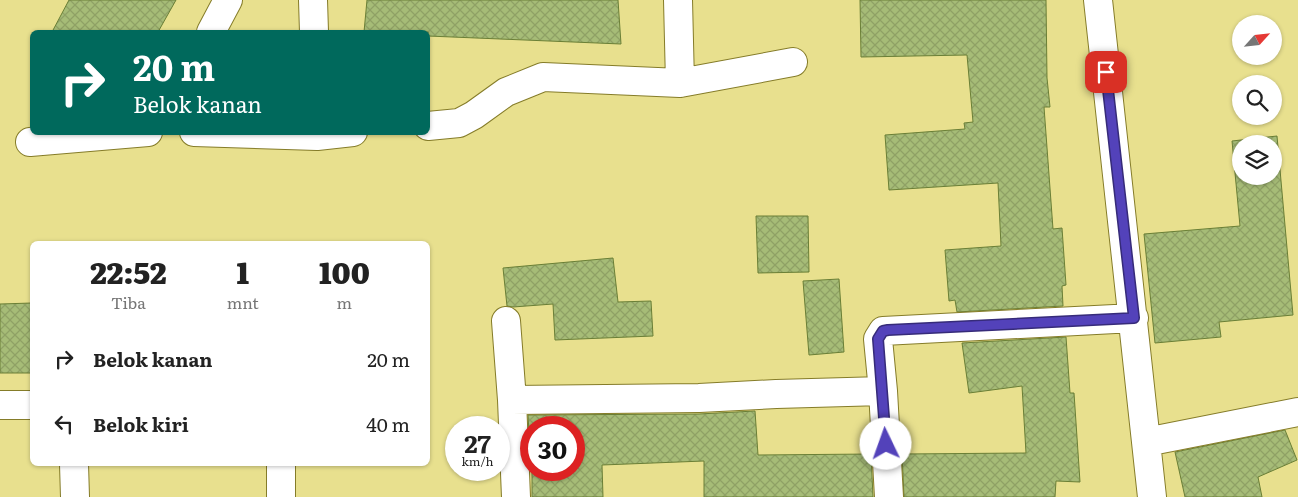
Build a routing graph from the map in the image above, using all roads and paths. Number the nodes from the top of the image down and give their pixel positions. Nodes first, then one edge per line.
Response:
1 (228, 0) edge
2 (313, 0) edge
3 (678, 0) edge
4 (1098, 0) edge
5 (212, 30) edge
6 (314, 30) edge
7 (793, 62) dead end
8 (680, 83) junction
9 (430, 126) edge
10 (113, 135) edge
11 (30, 142) dead end
12 (1134, 318) junction
13 (506, 322) dead end
14 (883, 391) junction
15 (512, 400) junction
16 (0, 405) edge
17 (30, 405) edge
18 (1298, 412) edge
19 (1146, 442) junction
20 (74, 466) edge
21 (281, 466) edge
22 (75, 497) edge
23 (281, 497) edge
24 (516, 497) edge
25 (889, 497) edge
26 (1152, 497) edge

1 - 5 street
2 - 6 street
3 - 8 street
4 - 12 street
7 - 8 street
8 - 9 street
10 - 11 street
12 - 14 street
12 - 19 street
13 - 15 street
14 - 15 street
14 - 25 street
15 - 24 street
16 - 17 street
18 - 19 street
19 - 26 street
20 - 22 street
21 - 23 street

